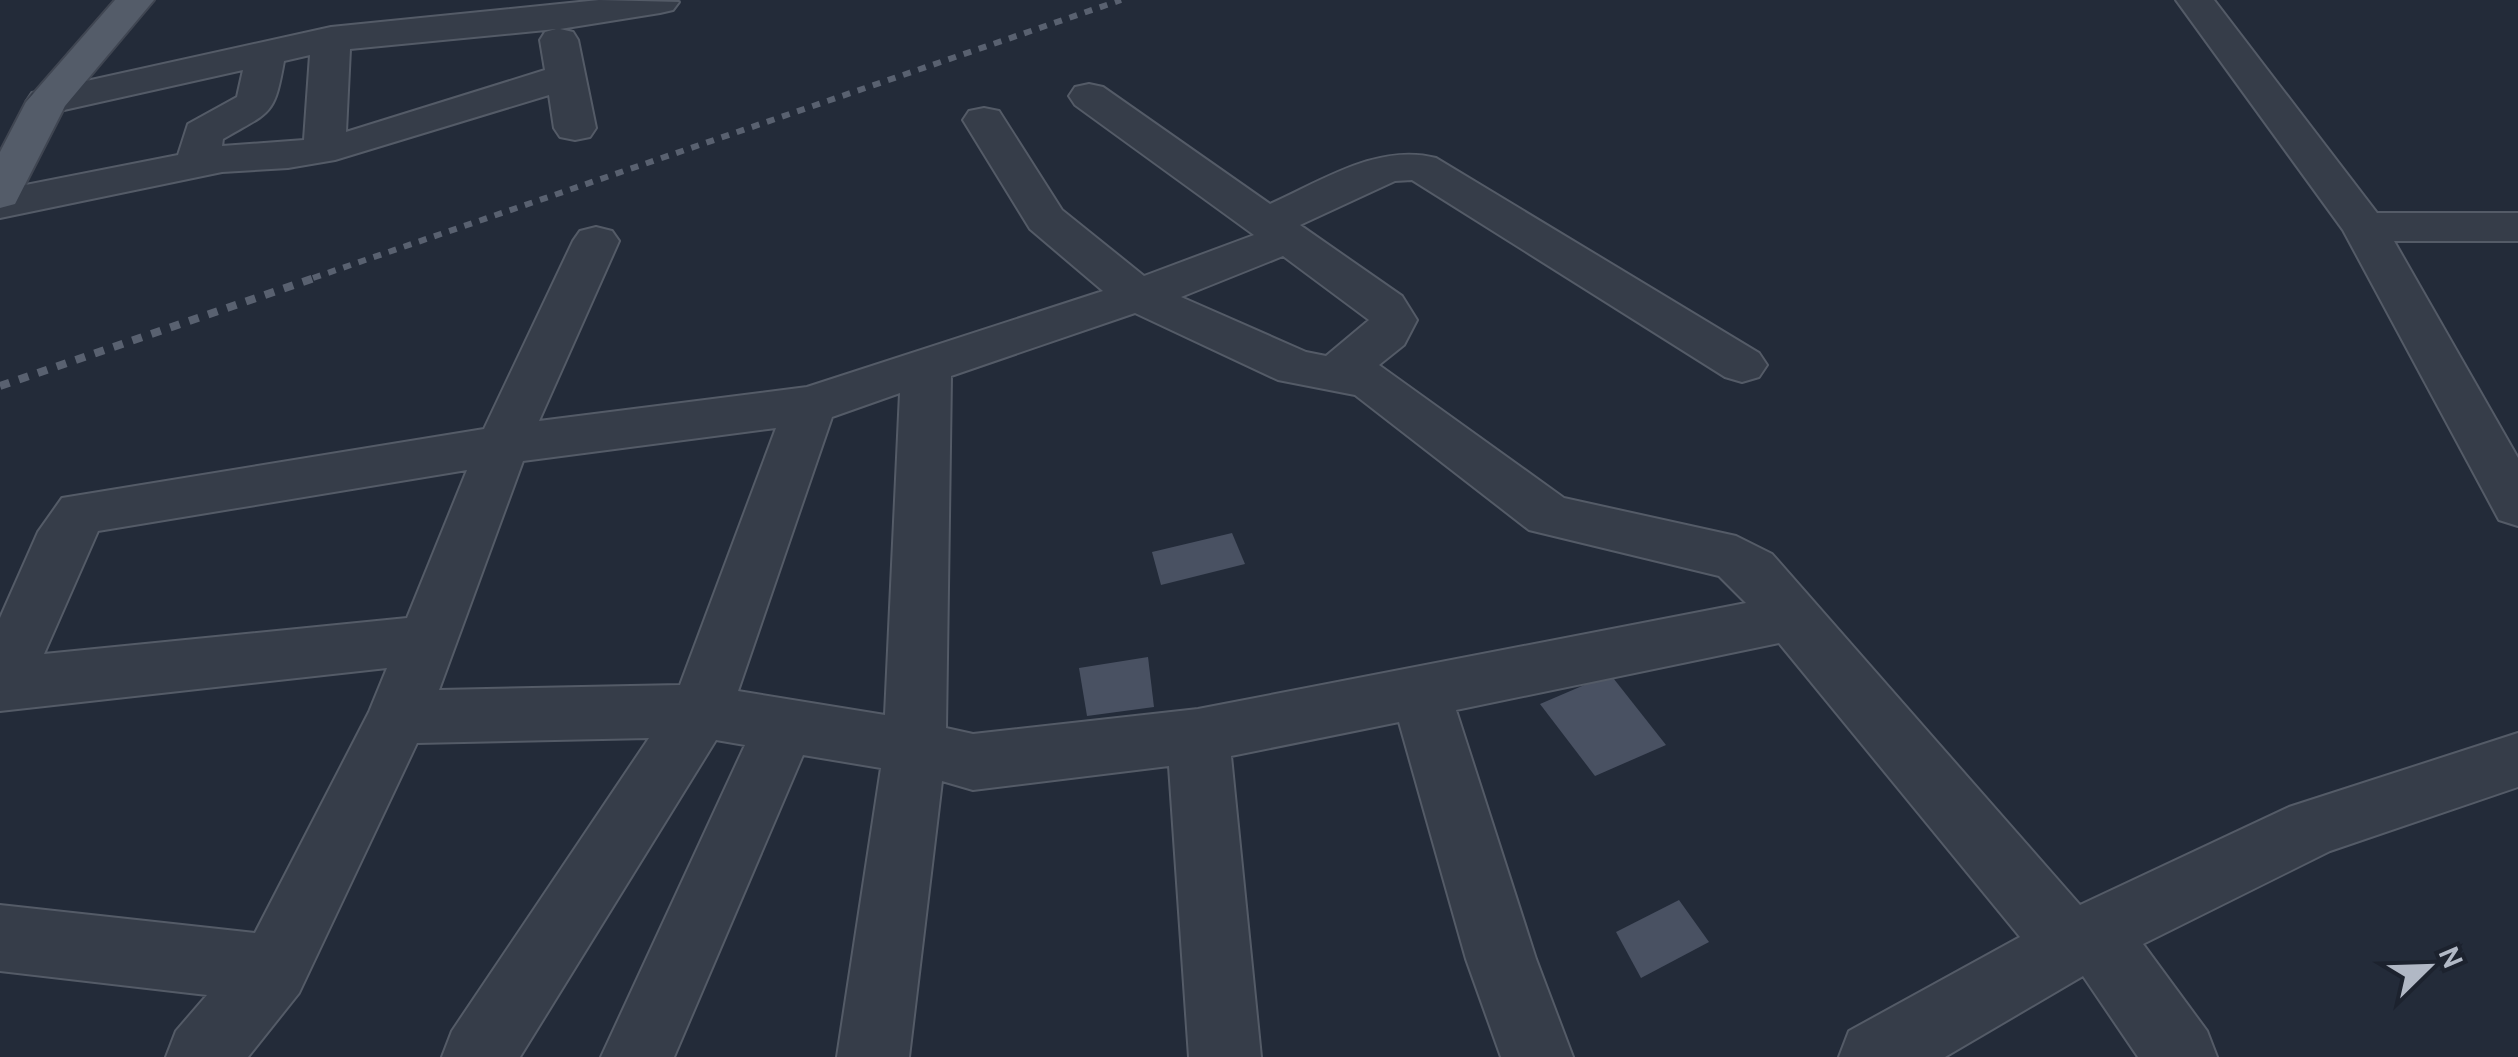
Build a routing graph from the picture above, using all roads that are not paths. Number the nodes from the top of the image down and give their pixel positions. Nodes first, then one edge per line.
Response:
1 (135, 0) edge
2 (2195, 0) edge
3 (660, 2) edge
4 (555, 18) junction
5 (330, 38) junction
6 (266, 53) junction
7 (566, 76) junction
8 (1088, 96) dead end
9 (46, 102) junction
10 (984, 120) dead end
11 (575, 128) dead end
12 (324, 149) junction
13 (218, 160) junction
14 (3, 188) edge
15 (2364, 227) junction
16 (2518, 227) edge
17 (1277, 230) junction
18 (596, 241) dead end
19 (1138, 296) junction
20 (1742, 365) dead end
21 (926, 367) junction
22 (1335, 375) junction
23 (810, 405) junction
24 (502, 446) junction
25 (2518, 506) edge
26 (1789, 618) junction
27 (428, 640) junction
28 (0, 684) edge
29 (1421, 694) junction
30 (701, 711) junction
31 (398, 717) junction
32 (784, 726) junction
33 (1198, 736) junction
34 (915, 747) junction
35 (2518, 760) edge
36 (0, 938) edge
37 (2082, 939) junction
38 (274, 969) junction
39 (202, 1057) edge
40 (478, 1057) edge
41 (637, 1057) edge
42 (873, 1057) edge
43 (1225, 1057) edge
44 (1537, 1057) edge
45 (1874, 1057) edge
46 (2181, 1057) edge

1 - 9 main road
2 - 15 street
3 - 4 street
4 - 5 street
4 - 7 street
5 - 6 street
5 - 12 street
6 - 9 street
6 - 13 street
7 - 11 street
7 - 12 street
8 - 17 street
9 - 14 main road
10 - 19 street
12 - 13 street
13 - 14 street
15 - 16 street
15 - 25 street
17 - 19 street
17 - 20 street
17 - 22 street
18 - 24 street
19 - 21 street
19 - 22 street
21 - 23 street
21 - 34 street
22 - 26 street
23 - 24 street
23 - 30 street
24 - 27 street
24 - 28 street
26 - 29 street
26 - 37 street
27 - 28 street
27 - 31 street
29 - 33 street
29 - 44 street
30 - 31 street
30 - 32 street
30 - 40 street
31 - 38 street
32 - 34 street
32 - 41 street
33 - 34 street
33 - 43 street
34 - 42 street
35 - 37 street
36 - 38 street
37 - 45 street
37 - 46 street
38 - 39 street

